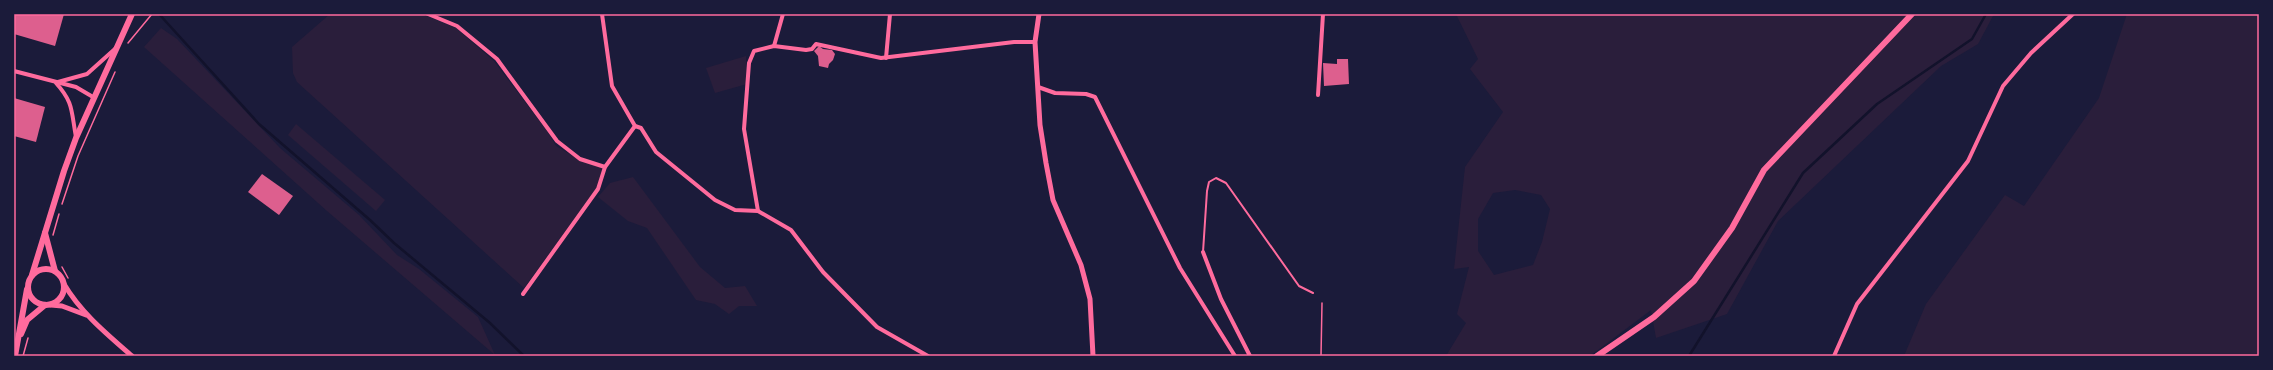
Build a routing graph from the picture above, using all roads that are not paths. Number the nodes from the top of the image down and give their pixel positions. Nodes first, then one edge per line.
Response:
1 (132, 14) edge
2 (428, 14) edge
3 (602, 14) edge
4 (783, 14) edge
5 (890, 14) edge
6 (1039, 14) edge
7 (1323, 14) edge
8 (1912, 14) edge
9 (2073, 14) edge
10 (1035, 42) junction
11 (118, 46) junction
12 (774, 46) junction
13 (886, 58) junction
14 (14, 71) edge
15 (55, 83) junction
16 (1038, 87) junction
17 (1318, 95) dead end
18 (93, 97) junction
19 (635, 126) junction
20 (76, 138) junction
21 (605, 167) junction
22 (758, 211) junction
23 (45, 233) junction
24 (1203, 252) joint
25 (56, 271) junction
26 (32, 275) junction
27 (67, 282) junction
28 (28, 285) junction
29 (1313, 293) dead end
30 (523, 294) dead end
31 (48, 305) junction
32 (87, 315) junction
33 (19, 337) junction
34 (15, 356) edge
35 (132, 356) edge
36 (928, 356) edge
37 (1093, 356) edge
38 (1235, 356) edge
39 (1250, 356) edge
40 (1597, 356) edge
41 (1834, 356) edge

1 - 11 main road
2 - 21 street
3 - 19 street
4 - 12 street
5 - 13 street
6 - 10 street
7 - 17 street
8 - 40 main road
9 - 41 street
10 - 13 street
10 - 16 street
11 - 15 street
11 - 18 main road
12 - 13 street
12 - 22 street
14 - 15 street
15 - 18 street
15 - 20 street
16 - 37 street
16 - 38 street
18 - 20 main road
19 - 21 street
19 - 22 street
20 - 23 main road
21 - 30 street
22 - 36 street
23 - 25 main road
23 - 26 main road
24 - 29 lane
24 - 39 street
25 - 26 main road
25 - 27 main road
26 - 28 main road
27 - 31 main road
27 - 32 street
28 - 31 main road
28 - 33 main road
31 - 32 street
31 - 33 main road
32 - 35 street
33 - 34 main road

